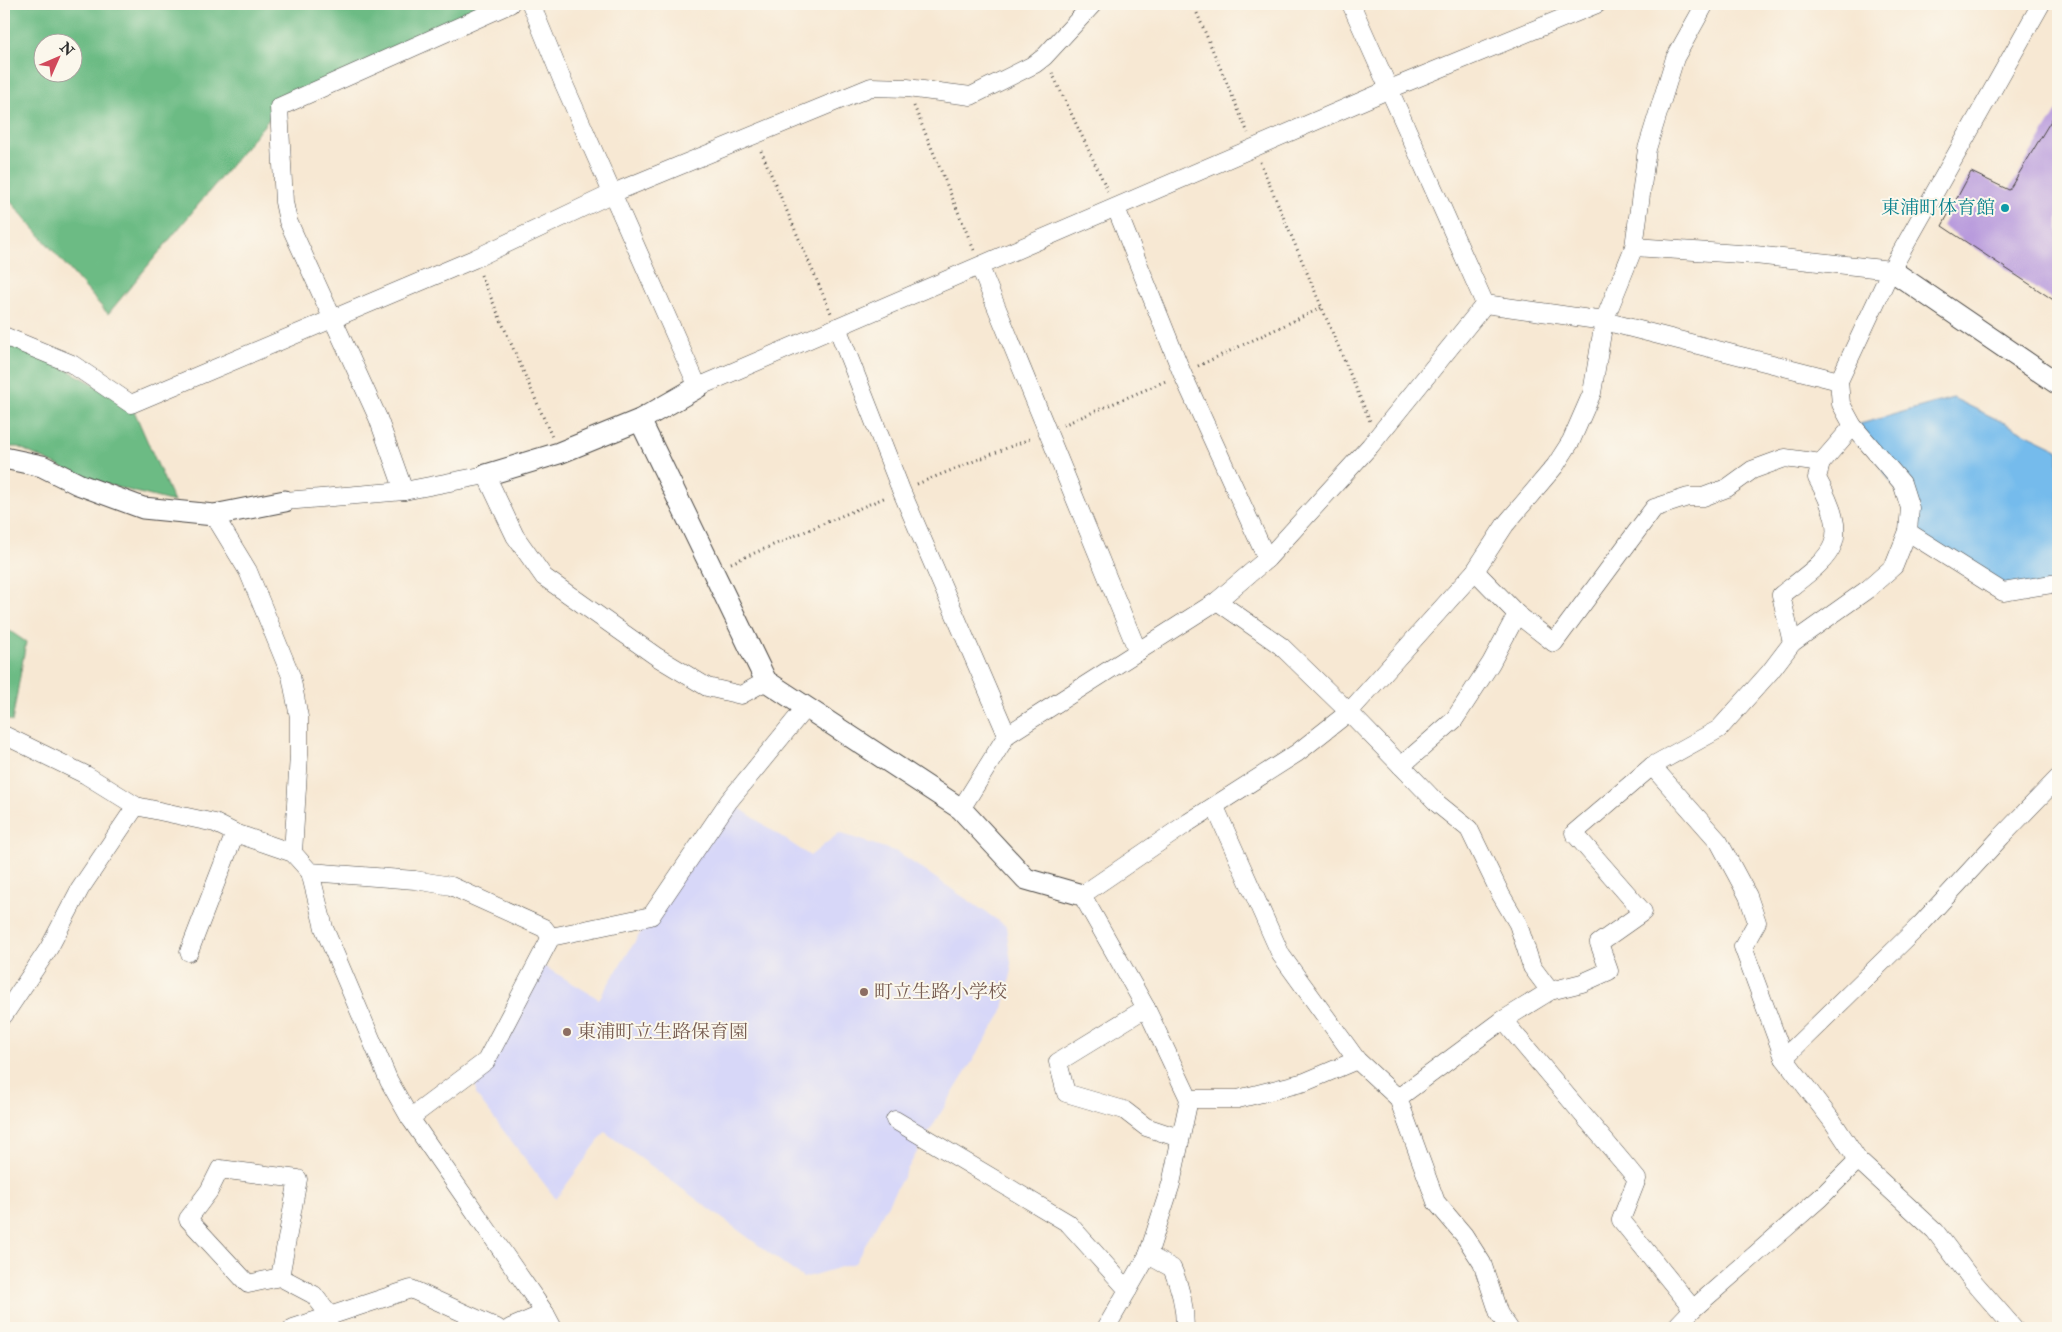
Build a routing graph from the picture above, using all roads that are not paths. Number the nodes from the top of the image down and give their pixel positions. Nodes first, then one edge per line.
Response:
1 (510, 4) edge
2 (531, 4) edge
3 (1092, 4) edge
4 (1351, 4) edge
5 (1597, 4) edge
6 (1705, 4) edge
7 (2040, 4) edge
8 (1390, 89) junction
9 (613, 193) junction
10 (1116, 208) junction
11 (1634, 247) junction
12 (980, 267) junction
13 (1892, 270) junction
14 (1485, 304) junction
15 (333, 318) junction
16 (1604, 321) junction
17 (837, 327) junction
18 (4, 336) edge
19 (1840, 381) junction
20 (2058, 384) edge
21 (698, 387) junction
22 (640, 420) junction
23 (1853, 426) junction
24 (4, 458) edge
25 (1821, 463) junction
26 (486, 475) junction
27 (404, 491) junction
28 (285, 501) joint
29 (214, 515) junction
30 (1908, 532) junction
31 (1268, 559) junction
32 (1475, 571) junction
33 (2058, 583) edge
34 (1217, 601) junction
35 (1517, 614) junction
36 (1792, 643) junction
37 (1138, 652) junction
38 (766, 681) junction
39 (805, 708) junction
40 (1349, 712) junction
41 (4, 735) edge
42 (1007, 735) junction
43 (1401, 766) junction
44 (1652, 766) junction
45 (2058, 778) edge
46 (136, 806) junction
47 (1215, 807) junction
48 (960, 809) junction
49 (235, 833) junction
50 (292, 853) junction
51 (310, 872) junction
52 (1082, 895) junction
53 (551, 937) junction
54 (189, 952) dead end
55 (1550, 991) junction
56 (1146, 1008) junction
57 (4, 1014) edge
58 (1503, 1020) junction
59 (1784, 1058) junction
60 (1357, 1060) junction
61 (1398, 1098) junction
62 (1188, 1099) junction
63 (410, 1118) junction
64 (895, 1120) dead end
65 (1179, 1138) junction
66 (1858, 1160) junction
67 (1148, 1255) junction
68 (280, 1277) junction
69 (1128, 1290) junction
70 (1693, 1309) junction
71 (544, 1313) junction
72 (330, 1316) junction
73 (293, 1328) edge
74 (497, 1328) edge
75 (510, 1328) edge
76 (553, 1328) edge
77 (1106, 1328) edge
78 (1185, 1328) edge
79 (1509, 1328) edge
80 (1675, 1328) edge
81 (2014, 1328) edge

1 - 15 street
2 - 9 street
3 - 9 street
4 - 8 street
5 - 8 street
6 - 11 street
7 - 13 street
8 - 10 street
8 - 14 street
9 - 15 street
9 - 21 street
10 - 12 street
10 - 31 street
11 - 13 street
11 - 16 street
12 - 17 street
12 - 37 street
13 - 19 street
13 - 20 street
14 - 16 street
14 - 31 street
15 - 18 street
15 - 27 street
16 - 19 street
16 - 32 street
17 - 21 street
17 - 42 street
19 - 23 street
21 - 22 street
22 - 26 street
22 - 38 street
23 - 25 street
23 - 30 street
24 - 29 street
25 - 35 street
25 - 36 street
26 - 27 street
26 - 38 street
27 - 28 street
28 - 29 street
29 - 50 street
30 - 33 street
30 - 36 street
31 - 34 street
32 - 35 street
32 - 40 street
34 - 37 street
34 - 40 street
35 - 43 street
36 - 44 street
37 - 42 street
38 - 39 street
39 - 48 street
39 - 53 street
40 - 43 street
40 - 47 street
41 - 46 street
42 - 48 street
43 - 55 street
44 - 55 street
44 - 59 street
45 - 59 street
46 - 49 street
46 - 57 street
47 - 52 street
47 - 60 street
48 - 52 street
49 - 50 street
49 - 54 street
50 - 51 street
51 - 53 street
51 - 63 street
52 - 56 street
53 - 63 street
55 - 58 street
56 - 62 street
56 - 65 street
58 - 61 street
58 - 70 street
59 - 66 street
60 - 61 street
60 - 62 street
61 - 79 street
62 - 65 street
63 - 71 street
64 - 69 street
65 - 67 street
66 - 70 street
66 - 81 street
67 - 69 street
67 - 78 street
68 - 68 street
68 - 72 street
69 - 77 street
70 - 80 street
71 - 75 street
71 - 76 street
72 - 73 street
72 - 74 street

